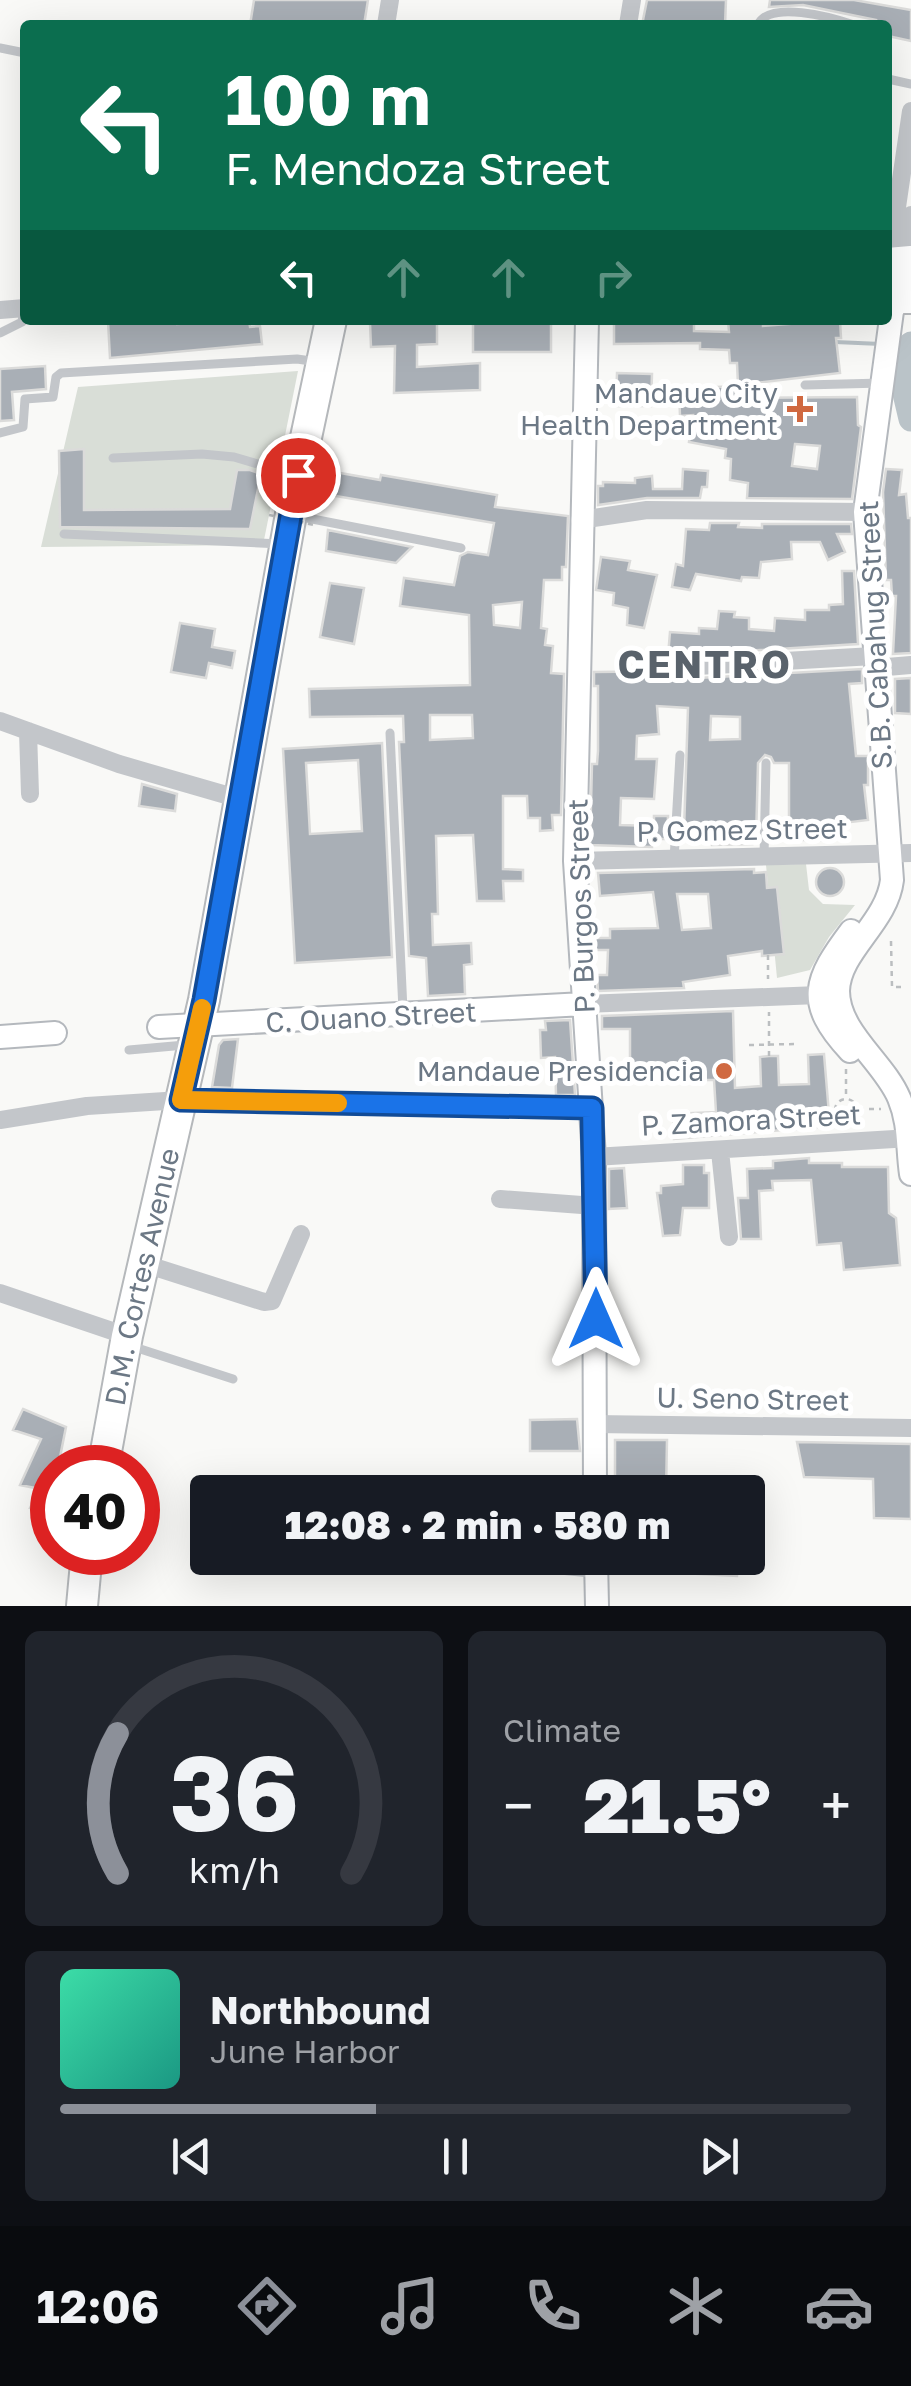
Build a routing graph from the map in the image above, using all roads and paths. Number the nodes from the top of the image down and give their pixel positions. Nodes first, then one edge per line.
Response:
1 (762, 20) edge
2 (831, 20) edge
3 (911, 111) edge
4 (911, 216) edge
5 (896, 288) edge
6 (892, 316) edge
7 (330, 325) edge
8 (587, 325) edge
9 (891, 325) edge
10 (321, 382) junction
11 (883, 382) junction
12 (805, 385) dead end
13 (0, 433) edge
14 (112, 458) dead end
15 (298, 475) junction
16 (866, 512) junction
17 (580, 520) junction
18 (294, 527) junction
19 (64, 534) dead end
20 (461, 548) dead end
21 (874, 662) junction
22 (697, 666) dead end
23 (911, 666) edge
24 (0, 721) edge
25 (28, 731) junction
26 (390, 733) dead end
27 (680, 755) dead end
28 (766, 763) dead end
29 (30, 794) dead end
30 (240, 799) junction
31 (893, 850) edge
32 (764, 857) junction
33 (674, 860) junction
34 (575, 862) junction
35 (891, 941) dead end
36 (768, 956) dead end
37 (902, 986) dead end
38 (829, 995) junction
39 (769, 997) junction
40 (584, 1004) junction
41 (404, 1015) junction
42 (159, 1027) dead end
43 (55, 1033) dead end
44 (195, 1036) junction
45 (0, 1037) edge
46 (769, 1044) junction
47 (796, 1044) dead end
48 (749, 1045) dead end
49 (128, 1050) dead end
50 (768, 1056) dead end
51 (846, 1060) dead end
52 (846, 1098) junction
53 (181, 1100) junction
54 (592, 1108) junction
55 (858, 1109) junction
56 (881, 1110) dead end
57 (0, 1120) edge
58 (908, 1148) edge
59 (720, 1151) junction
60 (594, 1156) junction
61 (500, 1199) dead end
62 (595, 1206) junction
63 (301, 1234) dead end
64 (729, 1237) dead end
65 (145, 1264) junction
66 (0, 1293) edge
67 (127, 1340) junction
68 (233, 1379) dead end
69 (594, 1424) junction
70 (911, 1428) edge
71 (107, 1445) edge
72 (595, 1475) edge
73 (85, 1575) edge
74 (597, 1575) edge
75 (82, 1606) edge
76 (598, 1606) edge

1 - 2 lane
3 - 5 street, S.B. Cabahug Street
4 - 5 street, S.B. Cabahug Street
5 - 6 street, S.B. Cabahug Street
7 - 10 highway, D.M. Cortes Avenue
8 - 17 street, P. Burgos Street
9 - 11 street, S.B. Cabahug Street
10 - 13 lane
10 - 15 highway, D.M. Cortes Avenue
11 - 12 lane
11 - 16 street, S.B. Cabahug Street
14 - 15 lane
15 - 18 highway, D.M. Cortes Avenue
16 - 17 street
16 - 21 street, S.B. Cabahug Street
17 - 34 street, P. Burgos Street
18 - 19 lane
18 - 20 lane
18 - 30 highway, D.M. Cortes Avenue
21 - 22 street
21 - 23 street
21 - 31 street, S.B. Cabahug Street
24 - 25 street
25 - 29 street
25 - 30 street
26 - 41 lane
27 - 33 lane
28 - 32 lane
30 - 44 highway, D.M. Cortes Avenue
31 - 32 street, P. Gomez Street
31 - 38 street, S.B. Cabahug Street
32 - 33 street, P. Gomez Street
33 - 34 street, P. Gomez Street
34 - 40 street, P. Burgos Street
35 - 37 path
36 - 39 path
38 - 39 street
38 - 58 street
39 - 40 street
39 - 46 path
40 - 41 street, C. Ouano Street
40 - 54 street, P. Burgos Street
41 - 44 street, C. Ouano Street
42 - 44 street, C. Ouano Street
43 - 45 street
44 - 49 lane
44 - 53 highway, D.M. Cortes Avenue
46 - 47 path
46 - 48 path
46 - 50 path
51 - 52 path
52 - 55 path
52 - 55 path
53 - 54 street
53 - 57 street
53 - 65 highway, D.M. Cortes Avenue
54 - 60 street, P. Burgos Street
55 - 56 path
58 - 59 street, P. Zamora Street
59 - 60 street, P. Zamora Street
59 - 64 street
60 - 62 street, P. Burgos Street
61 - 62 street
62 - 69 street, P. Burgos Street
63 - 65 street
65 - 67 highway, D.M. Cortes Avenue
66 - 67 street
67 - 68 lane
67 - 71 highway, D.M. Cortes Avenue
69 - 70 street, U. Seno Street
69 - 72 street, P. Burgos Street
73 - 75 highway
74 - 76 street

